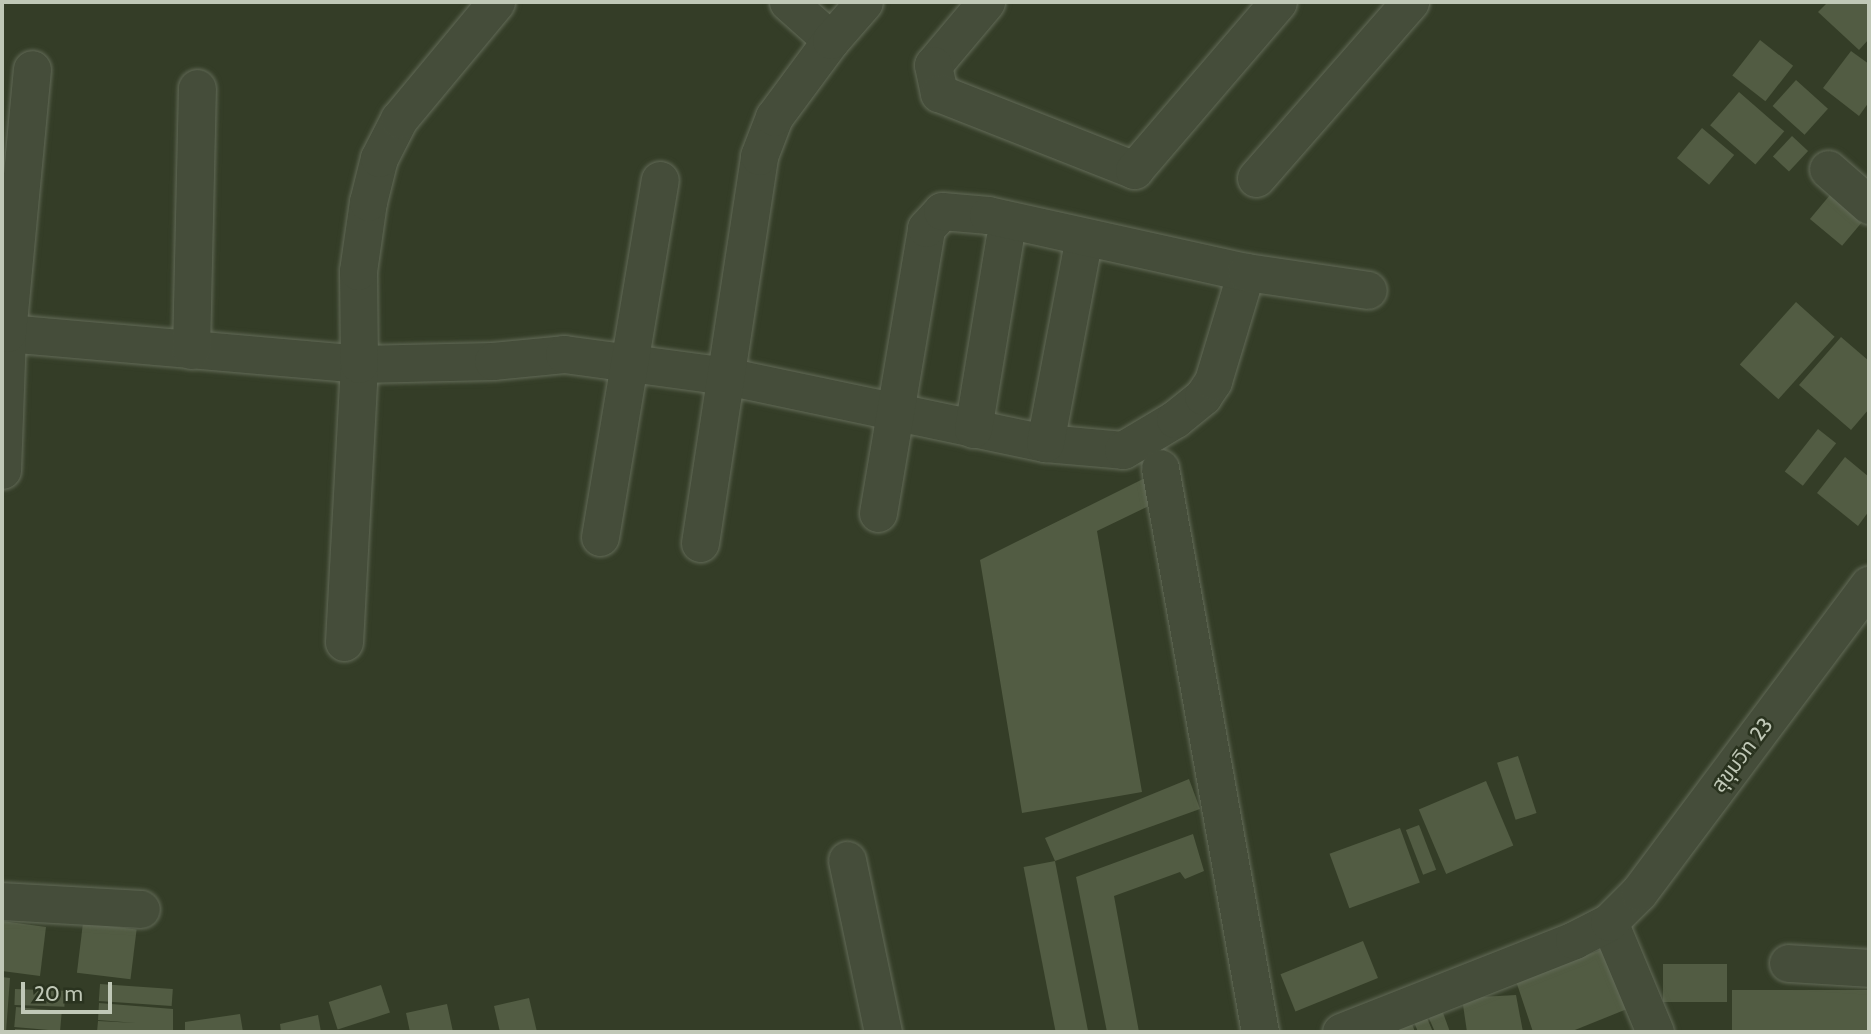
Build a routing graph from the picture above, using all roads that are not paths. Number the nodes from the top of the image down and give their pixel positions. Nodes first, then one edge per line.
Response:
1 (496, 2) edge
2 (788, 2) edge
3 (864, 2) edge
4 (986, 2) edge
5 (1278, 2) edge
6 (1410, 2) edge
7 (831, 40) junction
8 (32, 69) dead end
9 (197, 88) dead end
10 (1828, 169) dead end
11 (1256, 178) dead end
12 (660, 180) dead end
13 (1869, 205) edge
14 (1004, 242) dead end
15 (1081, 252) dead end
16 (1246, 272) junction
17 (1368, 290) dead end
18 (7, 333) junction
19 (191, 350) junction
20 (359, 364) junction
21 (628, 365) junction
22 (726, 376) junction
23 (896, 414) junction
24 (974, 429) junction
25 (1045, 443) junction
26 (1160, 468) dead end
27 (2, 470) edge
28 (878, 513) dead end
29 (600, 537) dead end
30 (701, 543) dead end
31 (1869, 584) edge
32 (344, 642) dead end
33 (847, 860) dead end
34 (2, 901) edge
35 (141, 909) dead end
36 (1609, 922) junction
37 (1788, 963) dead end
38 (1869, 968) edge
39 (883, 1032) edge
40 (1260, 1032) edge
41 (1341, 1032) edge
42 (1654, 1032) edge

1 - 20 street
2 - 7 street
3 - 7 street
4 - 5 street
6 - 11 street
7 - 22 street
8 - 18 street
9 - 19 street
10 - 13 street
12 - 21 street
14 - 24 street
15 - 25 street
16 - 17 street
16 - 23 street
16 - 25 street
18 - 19 street
18 - 27 street
19 - 20 street
20 - 21 street
20 - 32 street
21 - 22 street
21 - 29 street
22 - 23 street
22 - 30 street
23 - 24 street
23 - 28 street
24 - 25 street
26 - 40 street
31 - 36 street, สุขุมวิท 23
33 - 39 street
34 - 35 street
36 - 41 street, สุขุมวิท 23
36 - 42 street
37 - 38 street

